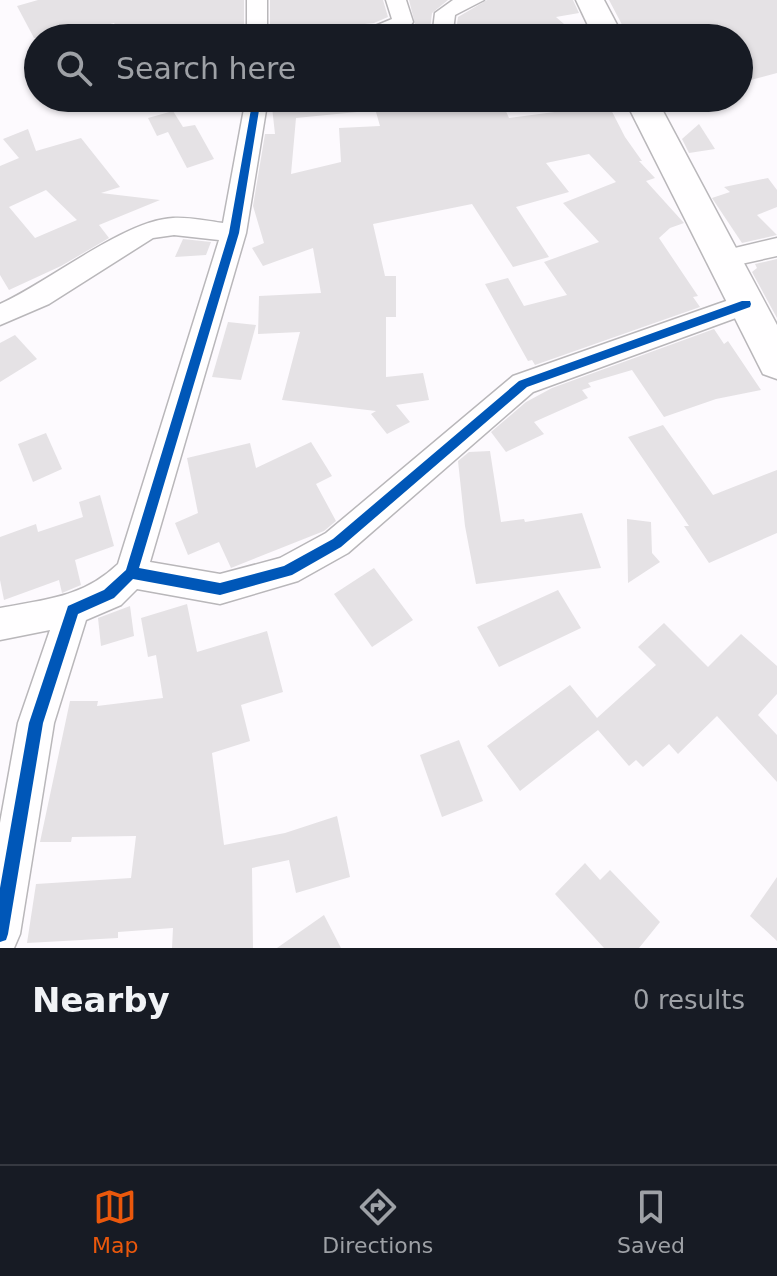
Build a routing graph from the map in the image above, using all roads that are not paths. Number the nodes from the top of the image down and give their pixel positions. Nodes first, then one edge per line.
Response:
1 (257, 0) edge
2 (396, 0) edge
3 (474, 0) edge
4 (590, 0) edge
5 (257, 24) edge
6 (398, 24) edge
7 (444, 24) edge
8 (602, 24) edge
9 (255, 112) edge
10 (647, 112) edge
11 (234, 233) junction
12 (777, 247) edge
13 (723, 259) junction
14 (746, 304) junction
15 (0, 315) edge
16 (777, 363) edge
17 (131, 573) junction
18 (73, 610) junction
19 (0, 624) edge
20 (0, 934) edge

1 - 5 street
2 - 6 street
3 - 7 street
4 - 8 main road
9 - 11 street
10 - 13 main road
11 - 15 street
11 - 17 street
12 - 13 street
13 - 14 main road
14 - 16 main road
14 - 17 street
17 - 18 street
18 - 19 street
18 - 20 street

